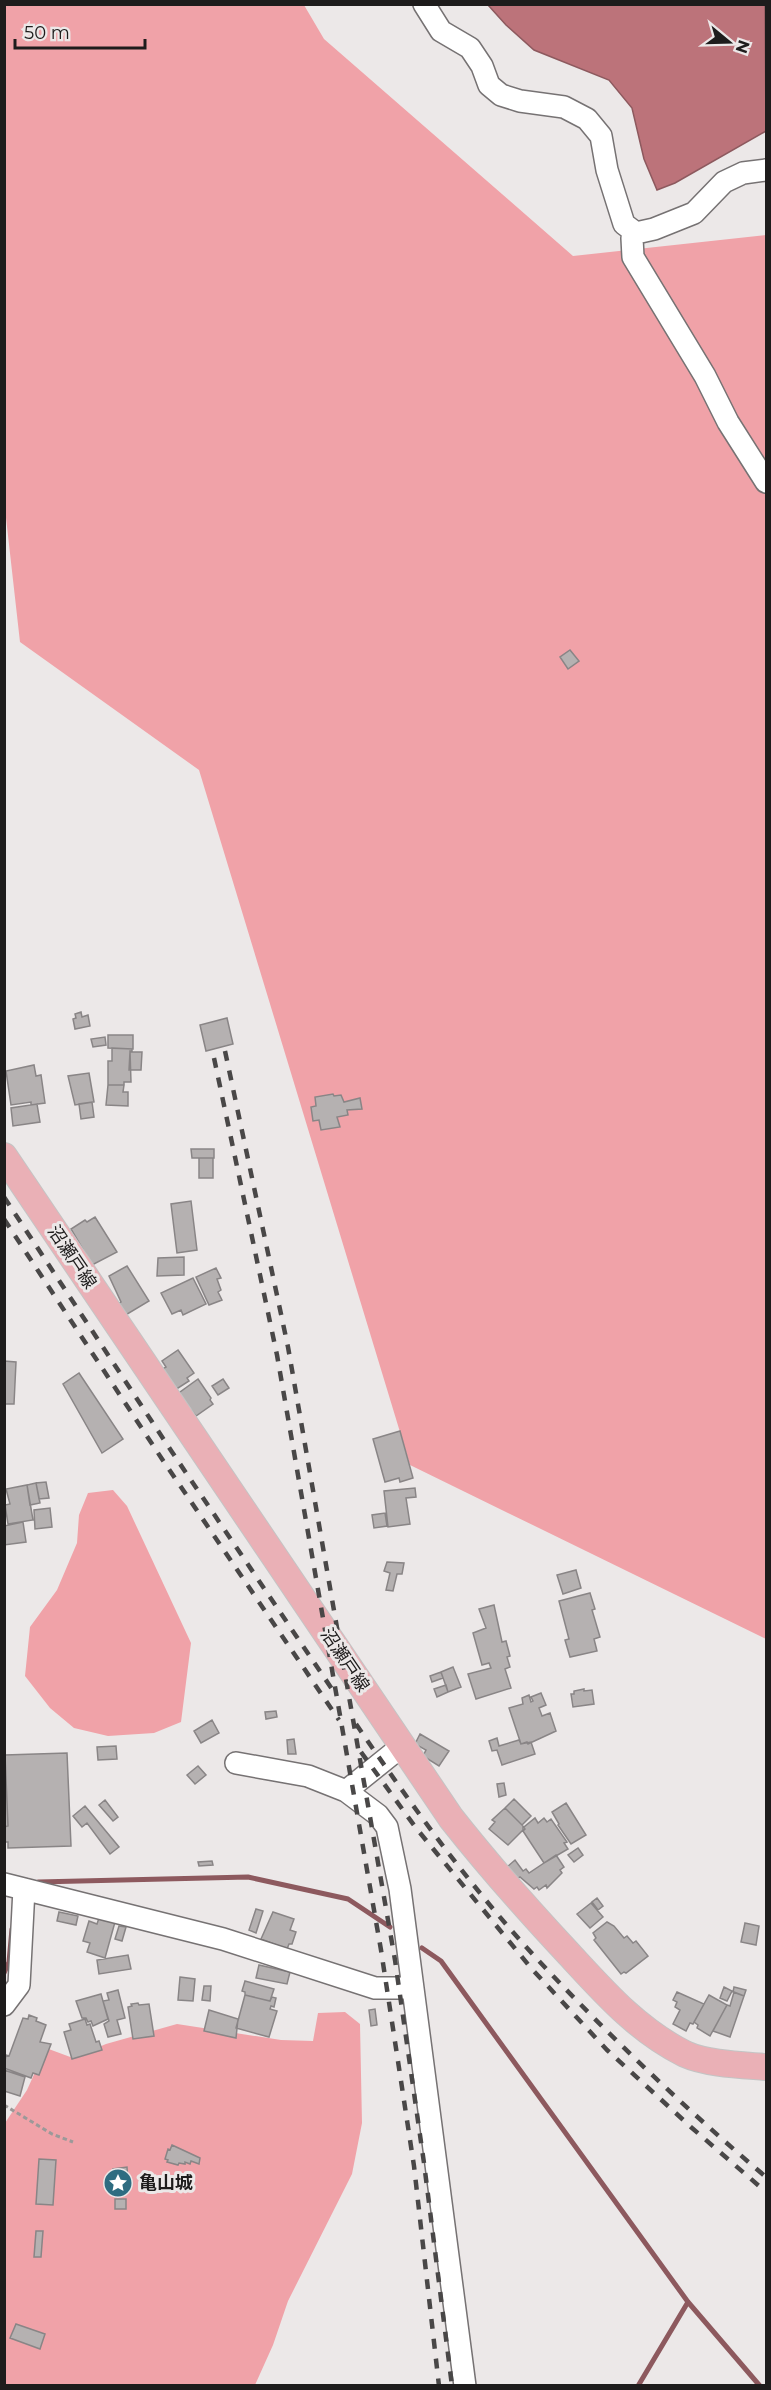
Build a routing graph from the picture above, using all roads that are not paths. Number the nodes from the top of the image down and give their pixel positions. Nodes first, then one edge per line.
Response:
1 (424, 4) edge
2 (766, 170) edge
3 (636, 232) junction
4 (766, 482) edge
5 (4, 1156) edge
6 (402, 1746) junction
7 (236, 1763) dead end
8 (346, 1791) junction
9 (14, 1886) edge
10 (412, 1988) junction
11 (4, 2005) edge
12 (766, 2067) edge
13 (465, 2385) edge

1 - 3 street
2 - 3 street
3 - 4 street
5 - 6 main road, 沼瀬戸線
6 - 8 street
6 - 12 main road, 沼瀬戸線
7 - 8 street
8 - 10 street
9 - 10 street
9 - 11 street
10 - 13 street

